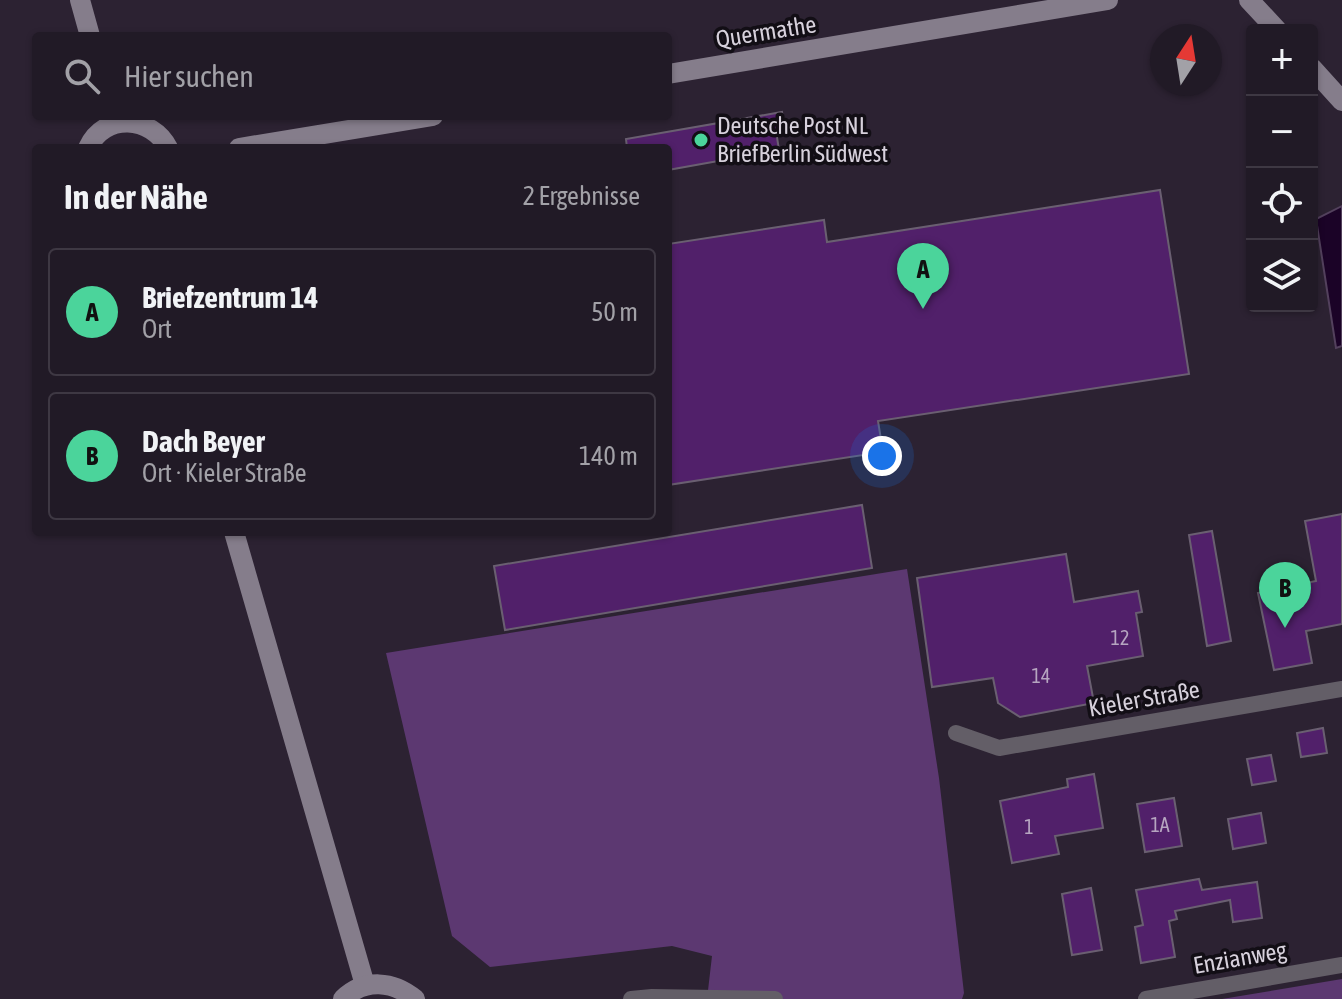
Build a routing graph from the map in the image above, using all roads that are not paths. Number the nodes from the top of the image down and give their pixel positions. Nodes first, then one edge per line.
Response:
1 (80, 0) edge
2 (1108, 0) edge
3 (1249, 0) edge
4 (1271, 24) edge
5 (89, 32) edge
6 (672, 73) edge
7 (1318, 75) edge
8 (1342, 101) edge
9 (114, 120) edge
10 (409, 120) edge
11 (91, 144) edge
12 (165, 144) edge
13 (263, 144) edge
14 (235, 536) edge
15 (1342, 689) edge
16 (956, 733) dead end
17 (1342, 965) edge
18 (365, 985) junction
19 (343, 999) edge
20 (415, 999) edge
21 (631, 999) edge
22 (775, 999) edge
23 (1146, 999) edge

1 - 5 main road
2 - 6 main road, Quermathe
3 - 4 main road
7 - 8 main road
9 - 11 main road
9 - 12 main road
10 - 13 main road
14 - 18 main road
15 - 16 street, Kieler Straße
17 - 23 street, Enzianweg
18 - 19 main road
18 - 20 main road
21 - 22 street

